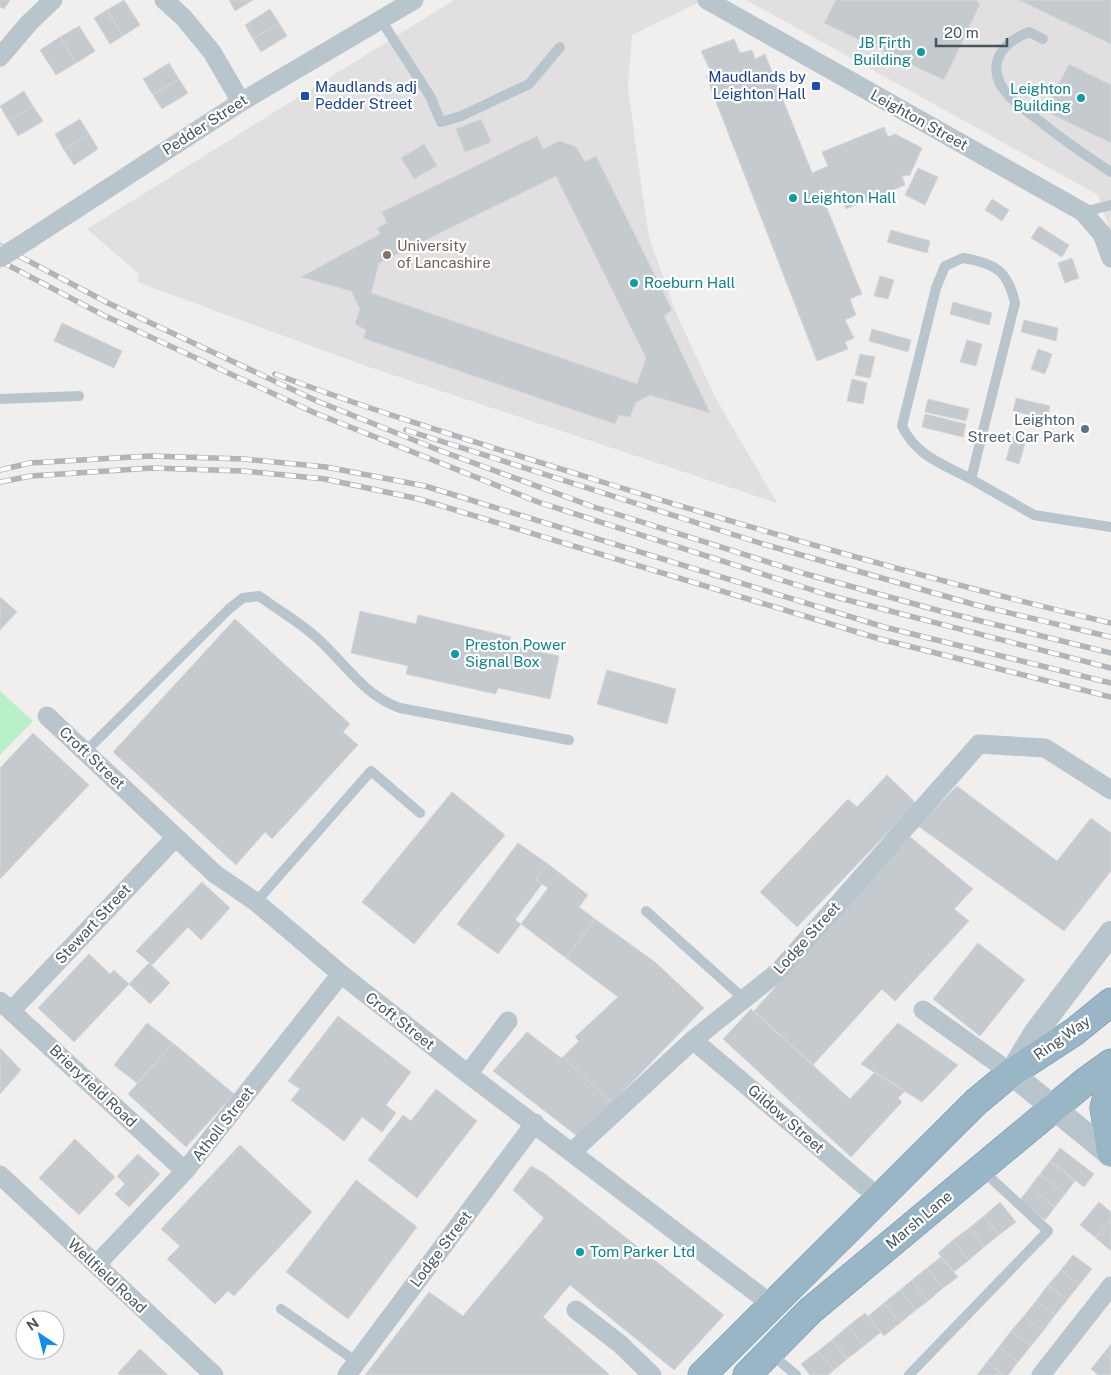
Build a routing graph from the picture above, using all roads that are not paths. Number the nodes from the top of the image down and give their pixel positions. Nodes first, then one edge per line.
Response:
1 (53, 0) edge
2 (164, 0) edge
3 (414, 0) edge
4 (707, 0) edge
5 (381, 20) junction
6 (1043, 39) dead end
7 (560, 46) dead end
8 (0, 57) edge
9 (241, 102) junction
10 (1111, 172) edge
11 (1111, 205) edge
12 (1083, 212) junction
13 (0, 258) edge
14 (1111, 258) edge
15 (79, 396) dead end
16 (0, 399) edge
17 (971, 478) junction
18 (1111, 527) edge
19 (47, 716) dead end
20 (569, 740) dead end
21 (86, 751) junction
22 (1111, 790) edge
23 (420, 813) dead end
24 (175, 838) junction
25 (256, 902) junction
26 (646, 911) dead end
27 (1111, 933) edge
28 (341, 974) junction
29 (743, 998) junction
30 (1111, 1002) edge
31 (5, 1006) edge
32 (923, 1010) dead end
33 (508, 1021) dead end
34 (693, 1040) junction
35 (1111, 1063) edge
36 (1010, 1073) junction
37 (468, 1074) junction
38 (1111, 1080) edge
39 (1055, 1108) junction
40 (535, 1123) junction
41 (572, 1152) junction
42 (1111, 1154) edge
43 (981, 1168) junction
44 (186, 1172) junction
45 (0, 1176) edge
46 (879, 1198) junction
47 (96, 1265) junction
48 (1111, 1286) edge
49 (771, 1304) junction
50 (281, 1310) dead end
51 (576, 1310) dead end
52 (769, 1352) junction
53 (352, 1369) edge
54 (214, 1375) edge
55 (652, 1375) edge
56 (702, 1375) edge
57 (747, 1375) edge
58 (796, 1375) edge
59 (909, 1375) edge
60 (1041, 1375) edge

1 - 8 street
2 - 9 street
3 - 5 street, Pedder Street
4 - 12 street, Leighton Street
5 - 7 lane
5 - 9 street, Pedder Street
6 - 10 lane
9 - 13 street, Pedder Street, bridge
11 - 12 lane
12 - 14 street, Leighton Street
15 - 16 lane
17 - 17 lane
17 - 18 lane
19 - 21 street, Croft Street
20 - 21 lane
21 - 24 street, Croft Street
22 - 29 street, Lodge Street
23 - 25 lane
24 - 25 street, Croft Street
24 - 31 street, Stewart Street
25 - 28 street, Croft Street
26 - 29 lane
27 - 36 street
28 - 37 street, Croft Street
28 - 44 street, Atholl Street
29 - 34 street, Lodge Street
30 - 36 highway, Ring Way
31 - 44 street, Brieryfield Road
32 - 36 street
33 - 37 street
34 - 41 street, Lodge Street
34 - 46 street, Gildow Street
35 - 39 highway
36 - 39 street
36 - 46 highway
37 - 40 street, Croft Street
38 - 42 highway
39 - 42 street
39 - 43 highway, Marsh Lane
40 - 41 street, Croft Street
40 - 53 street, Lodge Street
41 - 49 street, Croft Street
43 - 52 highway, Marsh Lane
43 - 59 lane
44 - 47 street, Atholl Street
45 - 47 street, Wellfield Road
46 - 49 highway
47 - 54 street, Wellfield Road
48 - 60 street
49 - 56 highway
50 - 53 lane
51 - 55 street
52 - 57 highway, Marsh Lane
52 - 58 lane

